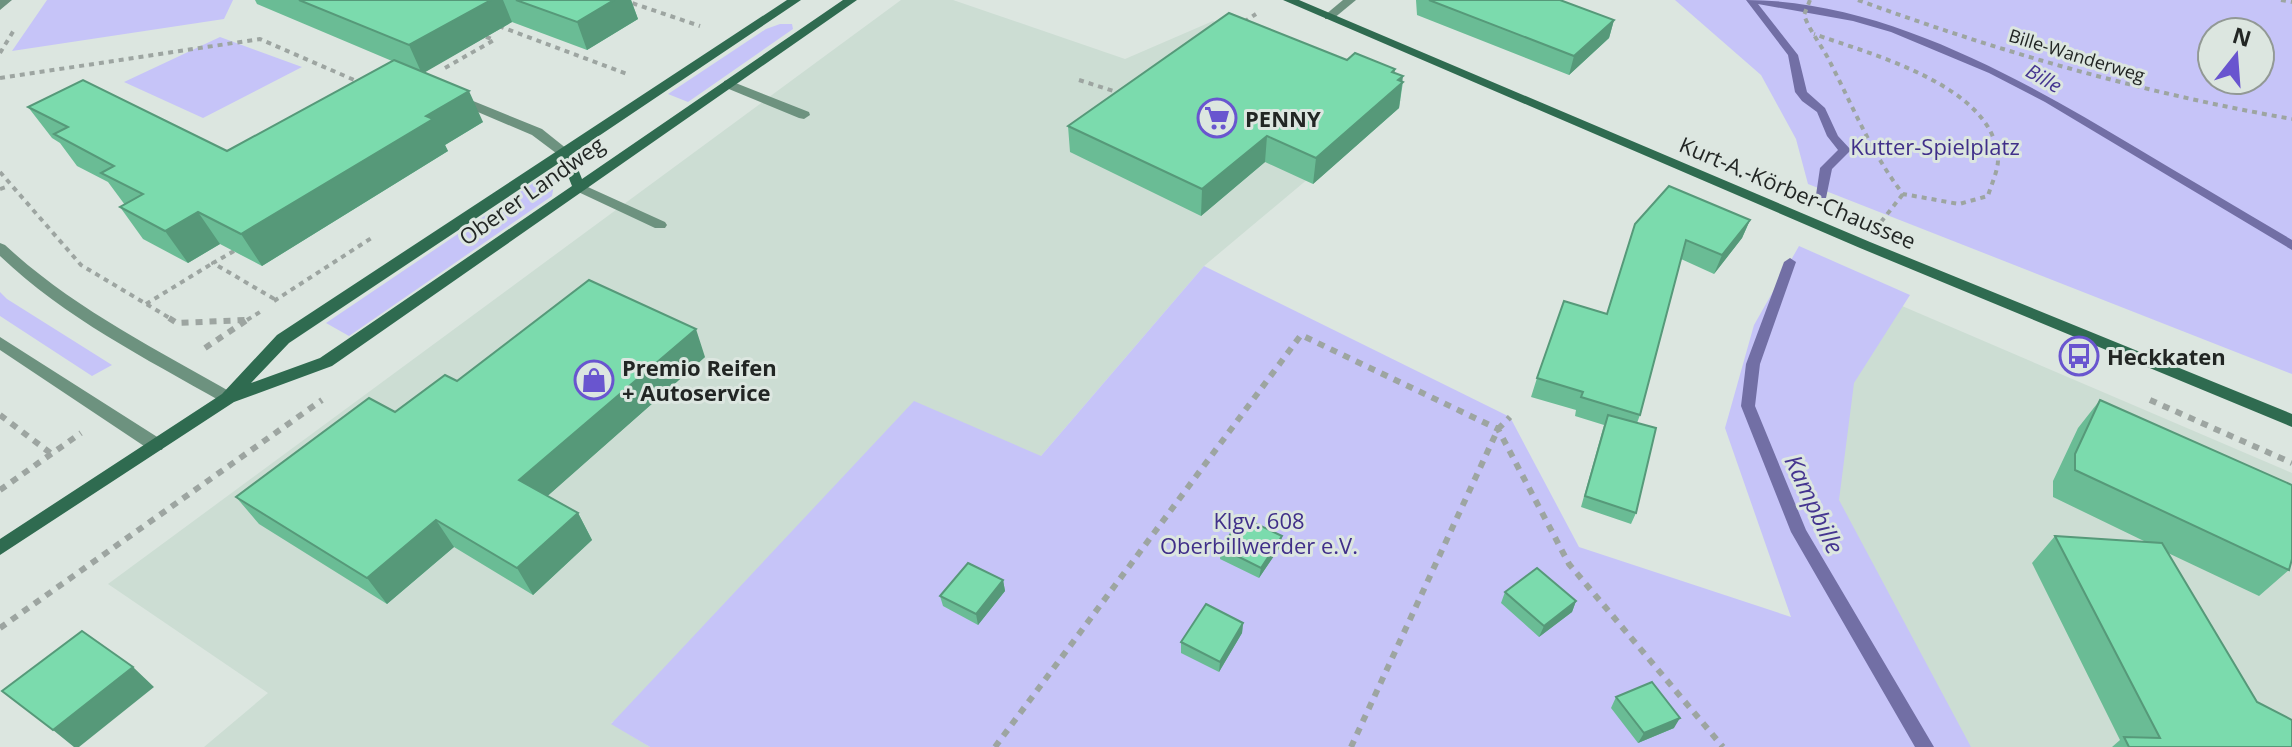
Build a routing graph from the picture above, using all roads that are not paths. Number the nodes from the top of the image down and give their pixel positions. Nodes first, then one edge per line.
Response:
1 (6, 0) edge
2 (795, 0) edge
3 (851, 0) edge
4 (1289, 0) edge
5 (1350, 0) edge
6 (0, 7) edge
7 (782, 10) junction
8 (1329, 17) junction
9 (797, 37) junction
10 (419, 83) edge
11 (728, 84) junction
12 (804, 115) dead end
13 (565, 153) junction
14 (579, 187) junction
15 (660, 225) dead end
16 (0, 248) edge
17 (0, 342) edge
18 (228, 398) junction
19 (2292, 421) edge
20 (156, 445) junction
21 (0, 548) edge

1 - 6 street
2 - 7 main road, Oberer Landweg
3 - 9 main road, Oberer Landweg
4 - 8 main road, Kurt-A.-Körber-Chaussee
5 - 8 street
7 - 9 main road
7 - 13 main road, Oberer Landweg
8 - 19 main road, Kurt-A.-Körber-Chaussee
9 - 11 main road, Oberer Landweg
10 - 13 street
11 - 12 street
11 - 14 main road, Oberer Landweg
13 - 14 main road
13 - 18 main road, Oberer Landweg
14 - 15 street
14 - 18 main road, Oberer Landweg
16 - 18 street
17 - 20 street
18 - 20 main road, Oberer Landweg
20 - 21 main road, Oberer Landweg

